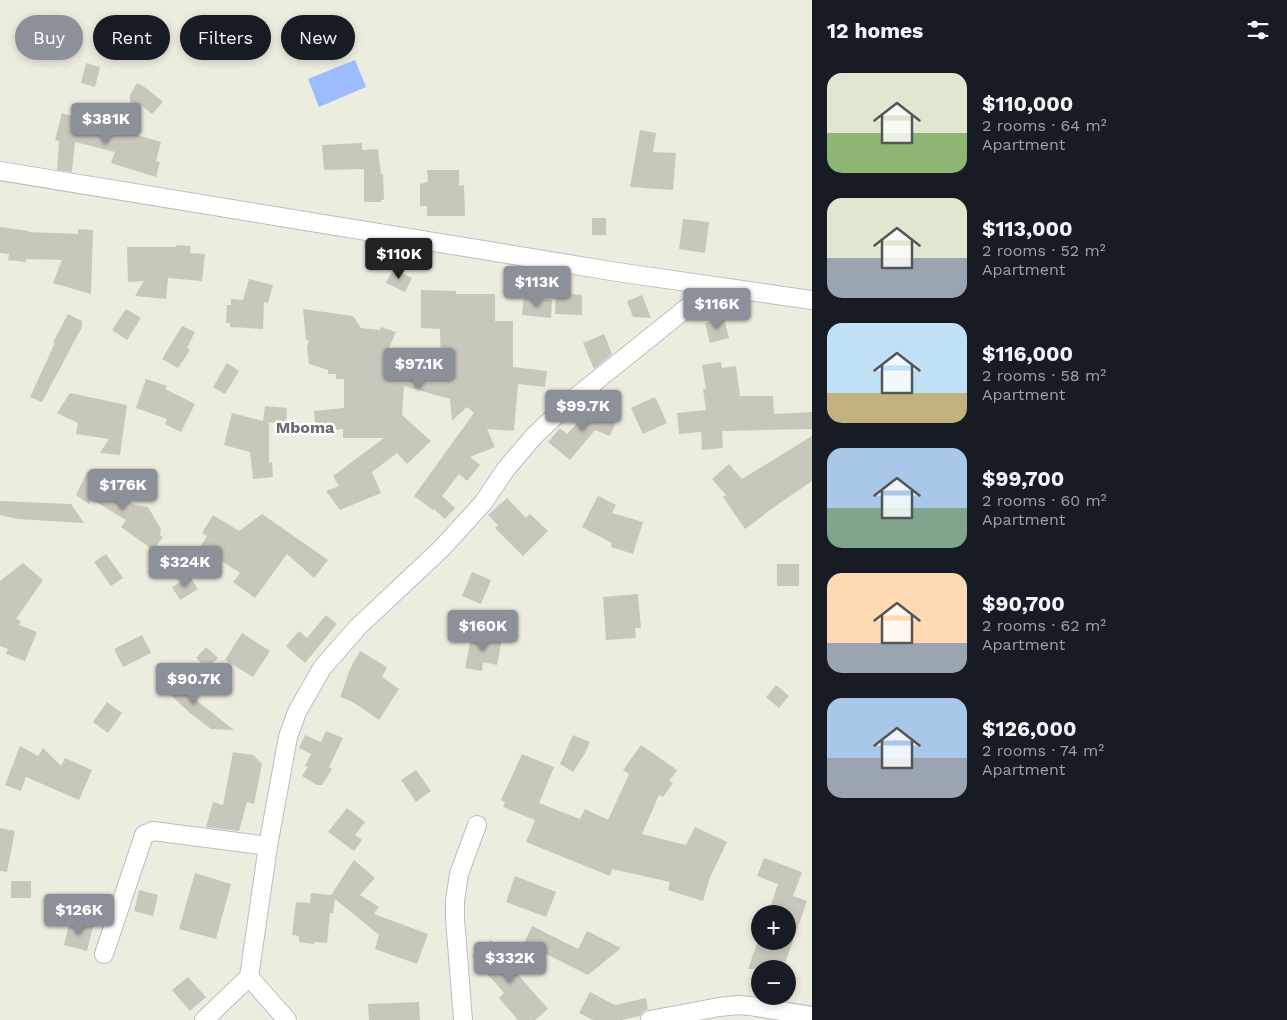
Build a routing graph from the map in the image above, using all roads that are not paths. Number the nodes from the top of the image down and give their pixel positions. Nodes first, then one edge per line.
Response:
1 (0, 172) edge
2 (714, 286) junction
3 (812, 300) edge
4 (477, 825) dead end
5 (268, 846) junction
6 (104, 954) dead end
7 (250, 977) junction
8 (812, 1016) edge
9 (204, 1020) edge
10 (287, 1020) edge
11 (463, 1020) edge
12 (650, 1020) edge

1 - 2 street
2 - 3 street
2 - 5 street
4 - 11 street
5 - 6 street
5 - 7 street
7 - 9 street
7 - 10 street
8 - 12 street

